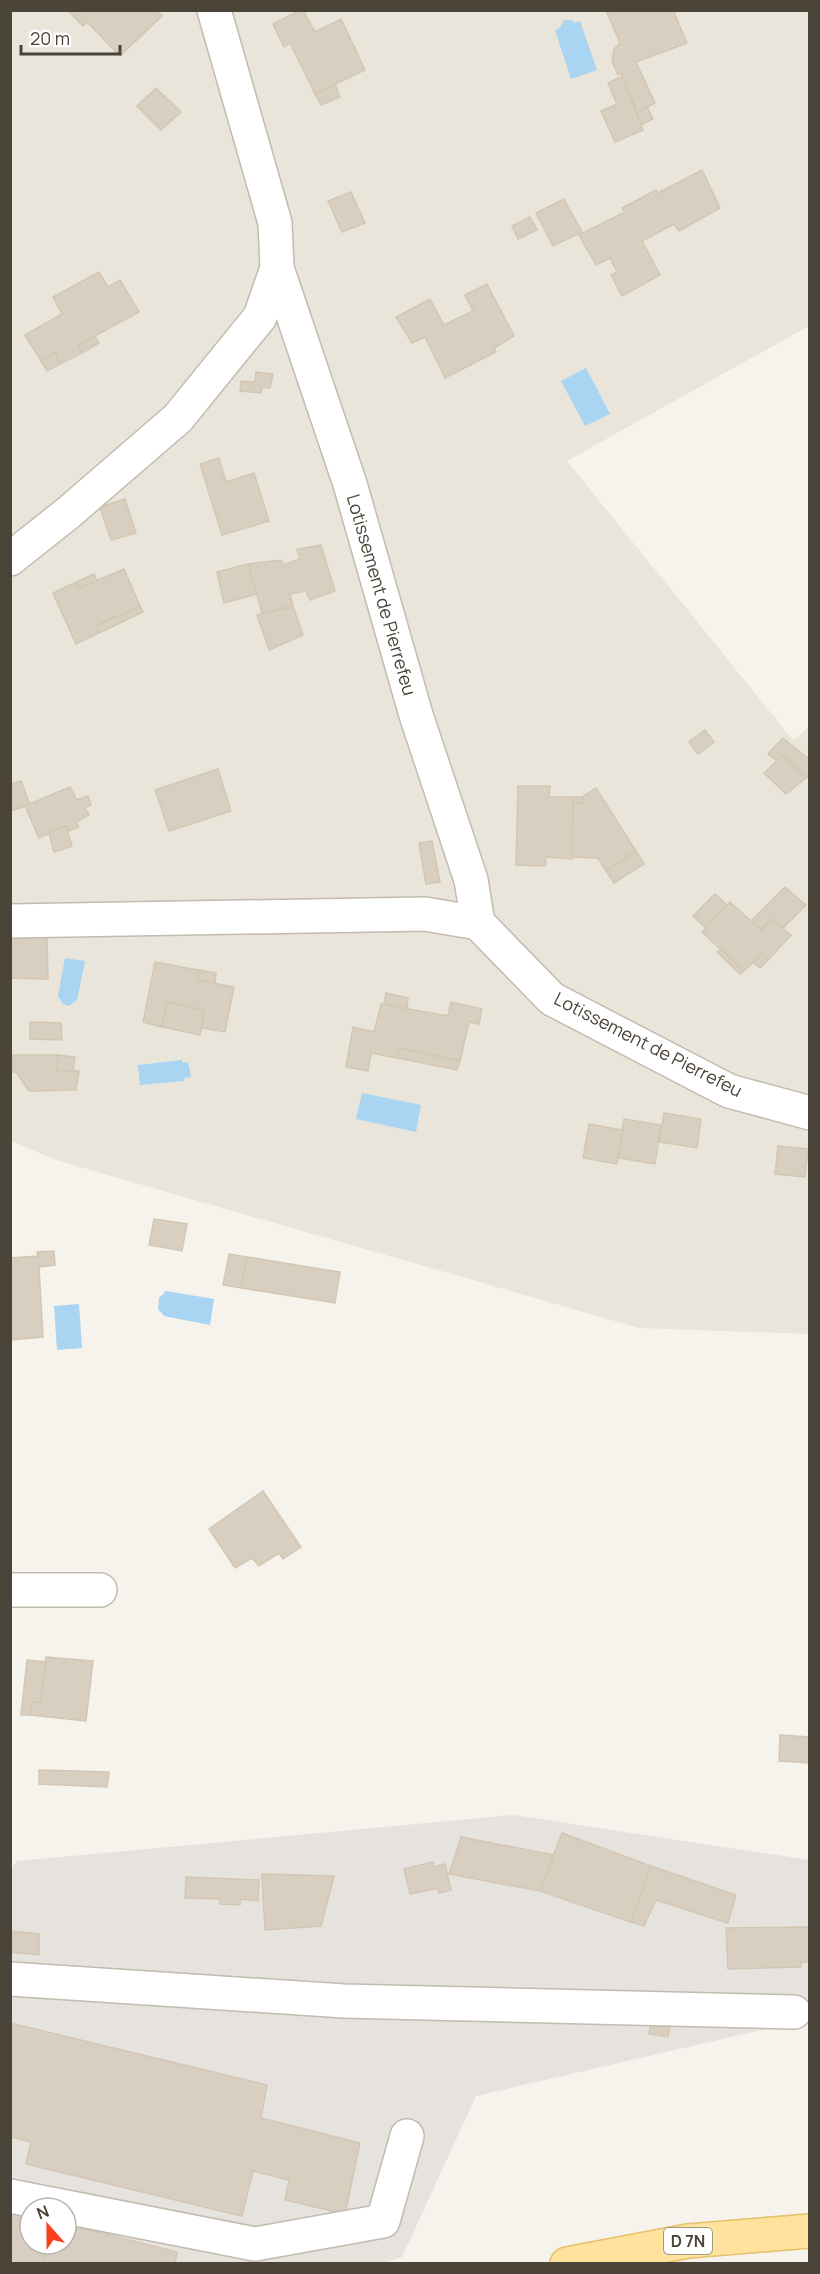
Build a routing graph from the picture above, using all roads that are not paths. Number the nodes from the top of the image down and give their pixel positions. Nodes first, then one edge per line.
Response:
1 (214, 10) edge
2 (277, 268) junction
3 (10, 559) edge
4 (10, 921) edge
5 (478, 923) junction
6 (810, 1113) edge
7 (10, 1590) edge
8 (100, 1590) dead end
9 (10, 1979) edge
10 (794, 2012) dead end
11 (407, 2136) dead end
12 (10, 2196) edge
13 (810, 2231) edge
14 (567, 2264) edge

1 - 2 street, Lotissement de Pierrefeu
2 - 3 street, Lotissement de Pierrefeu
2 - 5 street, Lotissement de Pierrefeu
4 - 5 street
5 - 6 street, Lotissement de Pierrefeu
7 - 8 street
9 - 10 street
11 - 12 street
13 - 14 main road, D 7N

